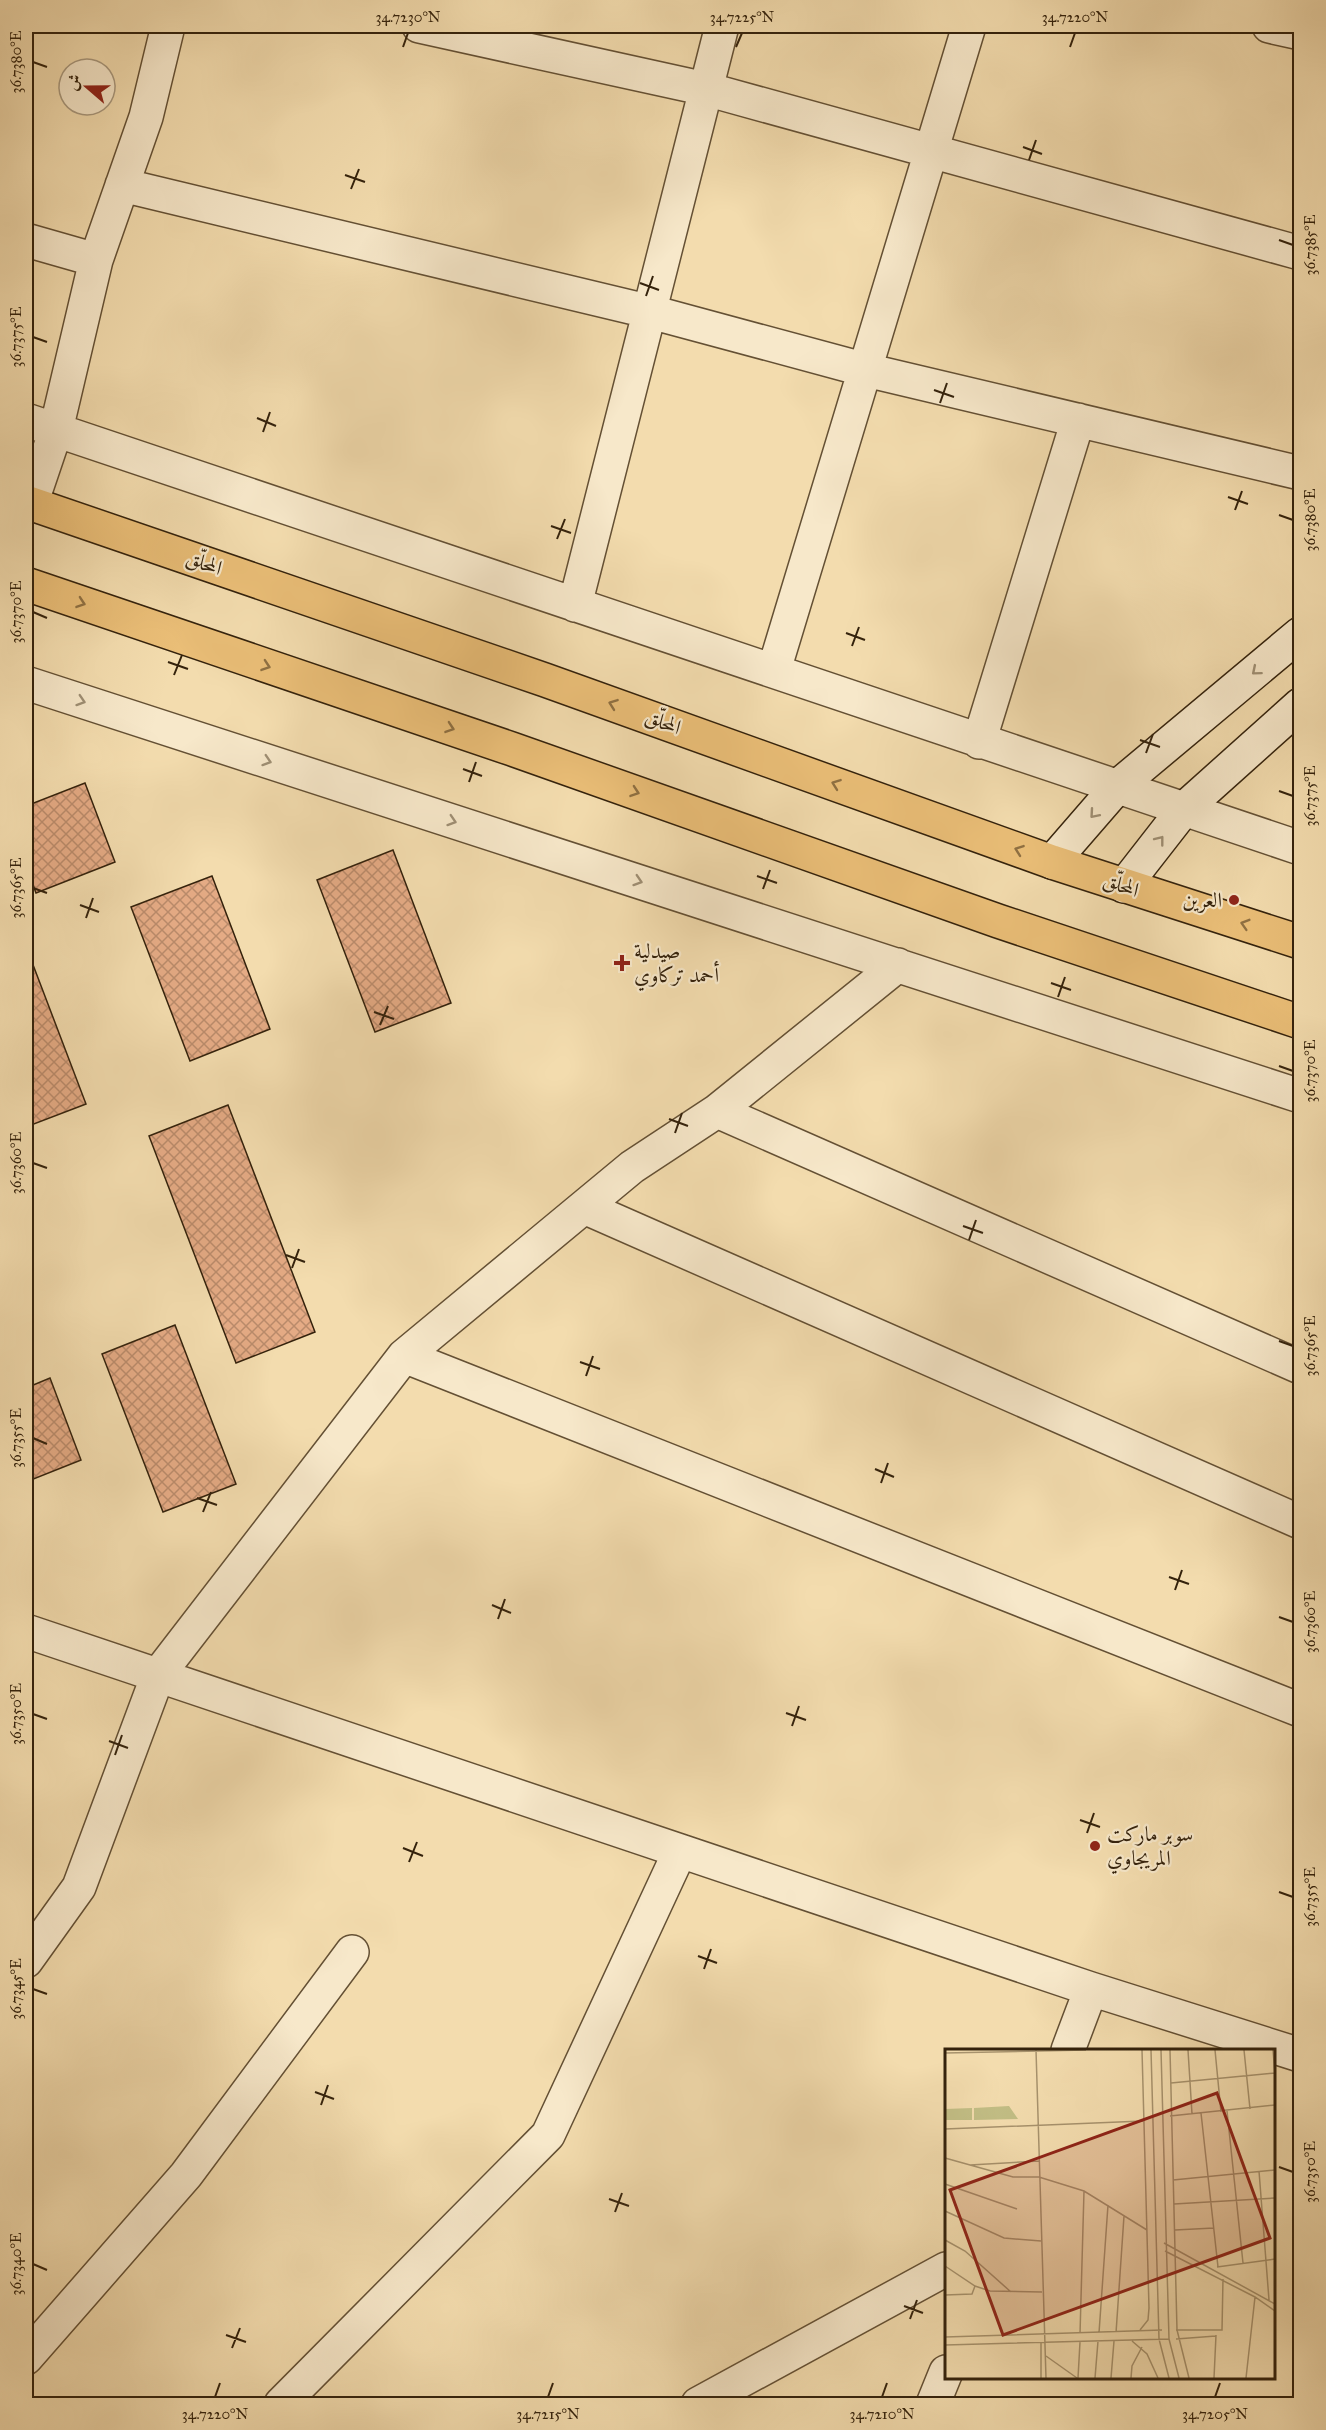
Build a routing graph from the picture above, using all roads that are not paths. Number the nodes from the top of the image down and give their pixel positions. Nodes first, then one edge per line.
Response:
1 (168, 26) edge
2 (419, 26) edge
3 (722, 26) edge
4 (969, 26) edge
5 (1269, 26) edge
6 (1300, 33) edge
7 (706, 89) junction
8 (932, 151) junction
9 (122, 185) junction
10 (26, 240) edge
11 (1300, 253) edge
12 (96, 260) junction
13 (651, 312) junction
14 (866, 370) junction
15 (26, 420) edge
16 (1078, 420) junction
17 (56, 430) junction
18 (1300, 473) edge
19 (28, 503) edge
20 (26, 584) edge
21 (575, 605) junction
22 (1300, 634) edge
23 (774, 670) junction
24 (26, 683) edge
25 (1300, 705) edge
26 (979, 742) junction
27 (1117, 787) junction
28 (1184, 809) junction
29 (1300, 848) edge
30 (1052, 862) junction
31 (1124, 886) junction
32 (1300, 942) edge
33 (898, 965) junction
34 (1300, 1022) edge
35 (1300, 1096) edge
36 (717, 1111) junction
37 (584, 1207) junction
38 (404, 1356) junction
39 (1300, 1367) edge
40 (1300, 1521) edge
41 (26, 1633) edge
42 (159, 1675) junction
43 (1300, 1710) edge
44 (680, 1851) junction
45 (352, 1952) dead end
46 (26, 1961) edge
47 (1091, 1989) junction
48 (1068, 2049) edge
49 (1300, 2055) edge
50 (945, 2270) edge
51 (26, 2358) edge
52 (945, 2374) edge
53 (280, 2404) edge
54 (698, 2404) edge
55 (933, 2404) edge

1 - 9 street
2 - 7 street
3 - 7 street
4 - 8 street
5 - 6 street
7 - 8 street
7 - 13 street
8 - 11 street
8 - 14 street
9 - 12 street
9 - 13 street
10 - 12 street
12 - 17 street
13 - 14 street
13 - 21 street
14 - 16 street
14 - 23 street
15 - 17 street
16 - 18 street
16 - 26 street
17 - 19 street
17 - 21 street
30 -> 19 highway, المحلّق
20 -> 34 highway
21 - 23 street
22 -> 27 street
23 - 26 street
24 -> 33 street
25 - 28 street
26 - 27 street
27 - 28 street
27 -> 30 street
28 - 29 street
31 -> 28 street
30 - 31 highway, المحلّق
32 -> 31 highway, المحلّق
33 - 35 street
33 - 36 street
36 - 37 street
36 - 39 street
37 - 38 street
37 - 40 street
38 - 42 street
38 - 43 street
41 - 42 street
42 - 44 street
42 - 46 street
44 - 47 street
44 - 53 street
45 - 51 street
47 - 48 street
47 - 49 street
50 - 54 street
52 - 55 street

